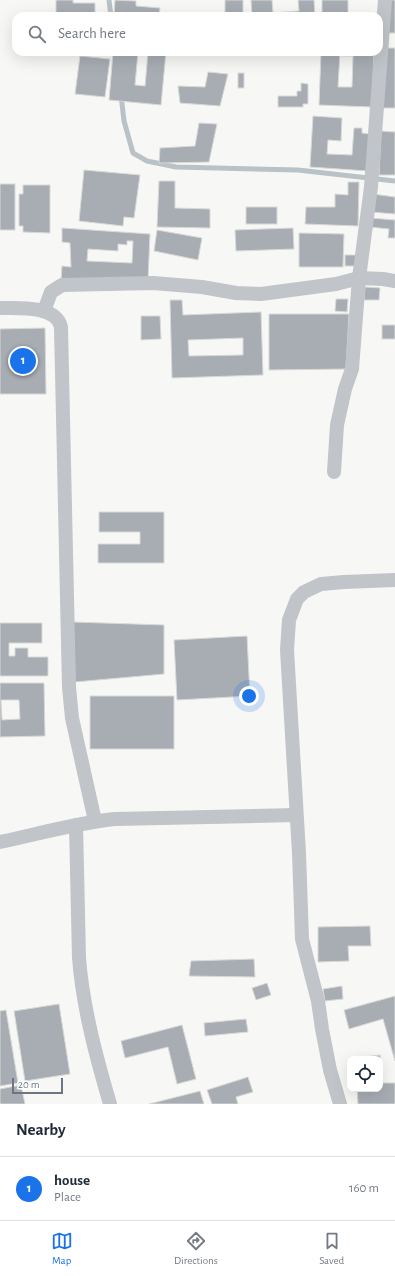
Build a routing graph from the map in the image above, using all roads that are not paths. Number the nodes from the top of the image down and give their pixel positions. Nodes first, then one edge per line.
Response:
1 (385, 0) edge
2 (383, 26) edge
3 (381, 56) edge
4 (359, 278) junction
5 (395, 281) edge
6 (0, 308) edge
7 (44, 311) junction
8 (334, 472) dead end
9 (395, 580) edge
10 (296, 815) junction
11 (95, 821) junction
12 (76, 825) junction
13 (0, 842) edge
14 (110, 1104) edge
15 (340, 1104) edge

1 - 2 street
3 - 4 street
4 - 5 street
4 - 7 street
4 - 8 street
6 - 7 street
7 - 11 street
9 - 10 street
10 - 11 street
10 - 15 street
11 - 12 street
12 - 13 street
12 - 14 street

